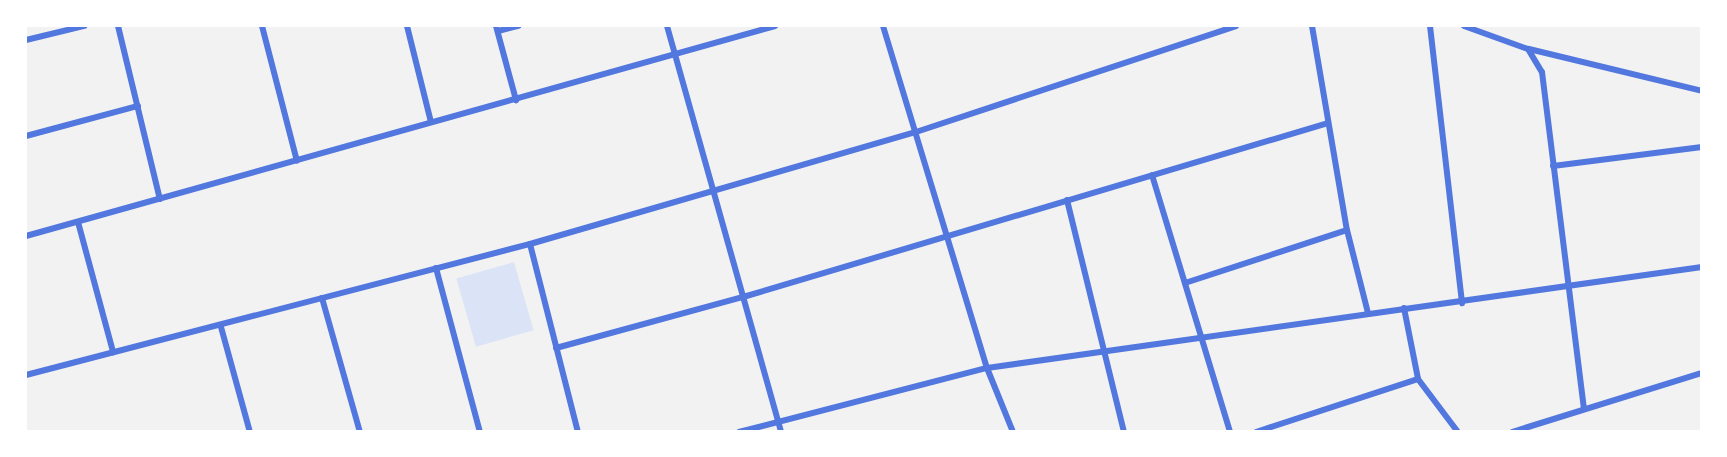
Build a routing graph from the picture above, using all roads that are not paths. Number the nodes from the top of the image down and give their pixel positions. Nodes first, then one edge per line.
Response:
1 (84, 26) edge
2 (118, 26) edge
3 (262, 26) edge
4 (406, 26) edge
5 (518, 26) edge
6 (667, 26) edge
7 (775, 26) edge
8 (883, 26) edge
9 (1236, 26) edge
10 (1312, 26) edge
11 (1430, 26) edge
12 (1464, 26) edge
13 (497, 28) edge
14 (26, 40) edge
15 (1528, 49) junction
16 (676, 56) junction
17 (1701, 91) edge
18 (516, 100) junction
19 (138, 106) junction
20 (431, 122) junction
21 (1328, 123) junction
22 (916, 132) junction
23 (26, 136) edge
24 (1701, 147) edge
25 (297, 161) junction
26 (1553, 166) junction
27 (1152, 175) junction
28 (714, 189) junction
29 (160, 199) junction
30 (1067, 200) junction
31 (78, 222) junction
32 (1347, 230) junction
33 (26, 236) edge
34 (947, 237) junction
35 (530, 244) junction
36 (1701, 267) edge
37 (436, 268) junction
38 (1185, 283) junction
39 (1569, 288) junction
40 (743, 297) junction
41 (322, 298) junction
42 (1462, 303) junction
43 (1404, 308) junction
44 (1368, 313) junction
45 (221, 327) junction
46 (1202, 340) junction
47 (556, 348) junction
48 (113, 352) junction
49 (1105, 353) junction
50 (987, 368) junction
51 (1701, 373) edge
52 (26, 375) edge
53 (1418, 379) junction
54 (1584, 408) junction
55 (778, 422) junction
56 (249, 432) edge
57 (360, 432) edge
58 (480, 432) edge
59 (578, 432) edge
60 (739, 432) edge
61 (781, 432) edge
62 (1013, 432) edge
63 (1124, 432) edge
64 (1230, 432) edge
65 (1256, 432) edge
66 (1458, 432) edge
67 (1512, 432) edge

1 - 14 street
2 - 19 street
3 - 25 street
4 - 20 street
5 - 13 street
6 - 16 street
7 - 16 street
8 - 22 street
9 - 22 street
10 - 21 street
11 - 42 street
12 - 15 street
13 - 18 street
15 - 17 street
15 - 26 street
16 - 18 street
16 - 28 street
18 - 20 street
19 - 23 street
19 - 29 street
20 - 25 street
21 - 27 street
21 - 32 street
22 - 28 street
22 - 34 street
24 - 26 street
25 - 29 street
26 - 39 street
27 - 30 street
27 - 38 street
28 - 35 street
28 - 40 street
29 - 31 street
30 - 34 street
30 - 49 street
31 - 33 street
31 - 48 street
32 - 38 street
32 - 44 street
34 - 40 street
34 - 50 street
35 - 37 street
35 - 47 street
36 - 39 street
37 - 41 street
37 - 58 street
38 - 46 street
39 - 42 street
39 - 54 street
40 - 47 street
40 - 55 street
41 - 45 street
41 - 57 street
42 - 43 street
43 - 44 street
43 - 53 street
44 - 46 street
45 - 48 street
45 - 56 street
46 - 49 street
46 - 64 street
47 - 59 street
48 - 52 street
49 - 50 street
49 - 63 street
50 - 55 street
50 - 62 street
51 - 54 street
53 - 65 street
53 - 66 street
54 - 67 street
55 - 60 street
55 - 61 street

